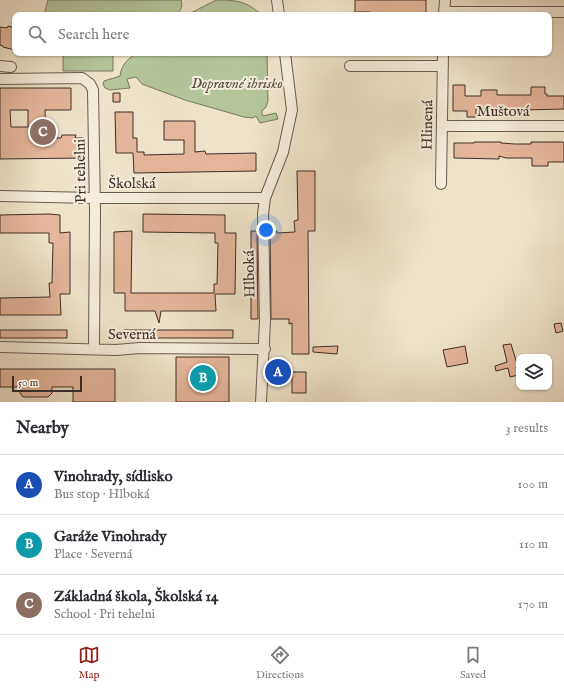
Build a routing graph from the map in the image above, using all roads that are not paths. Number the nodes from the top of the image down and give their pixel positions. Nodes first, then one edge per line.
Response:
1 (277, 0) edge
2 (445, 0) edge
3 (279, 12) edge
4 (444, 12) edge
5 (552, 12) edge
6 (564, 12) edge
7 (285, 56) edge
8 (443, 56) edge
9 (0, 66) edge
10 (350, 66) dead end
11 (443, 66) junction
12 (11, 67) dead end
13 (0, 79) edge
14 (442, 126) junction
15 (564, 126) edge
16 (441, 184) dead end
17 (0, 196) edge
18 (94, 198) junction
19 (265, 198) junction
20 (0, 347) edge
21 (265, 348) junction
22 (94, 349) junction
23 (261, 402) edge

1 - 3 street
2 - 4 street
5 - 6 street
7 - 19 street, Hlboká
8 - 11 street, Hlinená
9 - 12 street
10 - 11 street
11 - 14 street, Hlinená
13 - 18 street, Pri tehelni
14 - 15 street, Muštová
14 - 16 street, Hlinená
17 - 18 street, Školská
18 - 19 street, Školská
18 - 22 street, Pri tehelni
19 - 21 street, Hlboká
20 - 22 street, Severná
21 - 22 street, Severná
21 - 23 street, Hlboká

